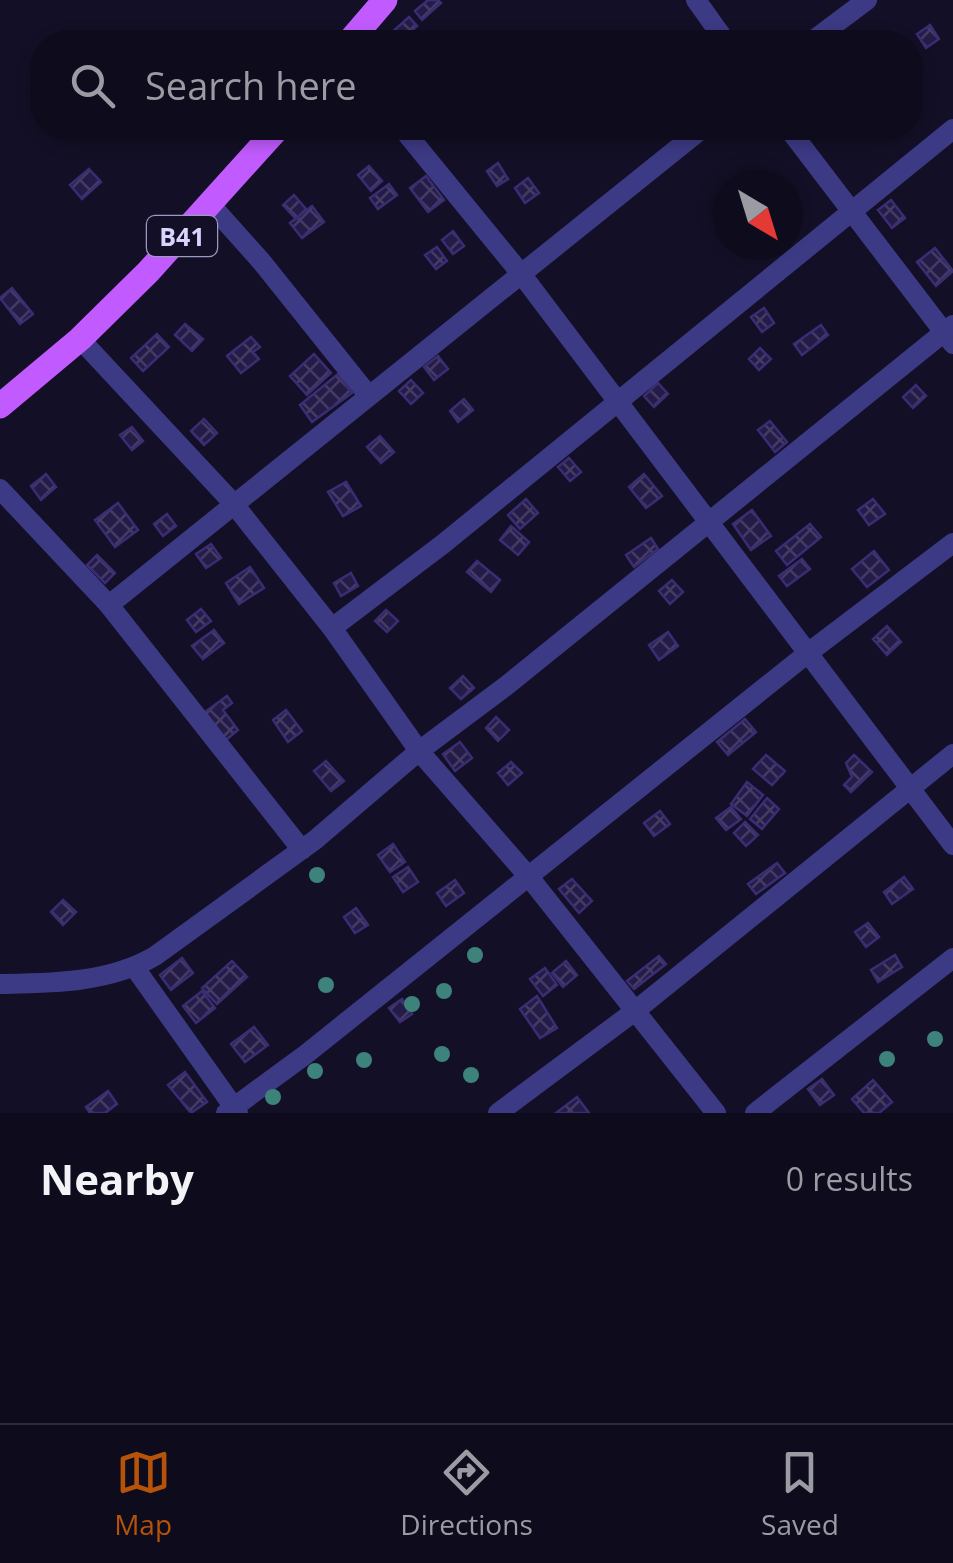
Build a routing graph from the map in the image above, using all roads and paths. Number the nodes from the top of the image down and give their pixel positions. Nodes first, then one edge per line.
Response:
1 (385, 0) edge
2 (696, 0) edge
3 (857, 3) edge
4 (360, 30) edge
5 (717, 30) edge
6 (824, 30) edge
7 (953, 128) edge
8 (267, 140) edge
9 (412, 140) edge
10 (688, 140) edge
11 (797, 140) edge
12 (210, 204) junction
13 (850, 209) junction
14 (522, 275) junction
15 (950, 334) edge
16 (80, 339) junction
17 (369, 396) junction
18 (616, 400) junction
19 (0, 406) edge
20 (0, 488) edge
21 (233, 503) junction
22 (708, 522) junction
23 (953, 544) edge
24 (109, 605) junction
25 (332, 628) junction
26 (808, 654) junction
27 (419, 751) junction
28 (953, 754) edge
29 (910, 788) junction
30 (953, 845) edge
31 (302, 850) junction
32 (529, 877) junction
33 (953, 958) edge
34 (135, 968) junction
35 (0, 984) edge
36 (635, 1011) junction
37 (232, 1111) edge
38 (498, 1113) edge
39 (716, 1113) edge
40 (756, 1113) edge

1 - 4 main road
2 - 5 street
3 - 6 street
7 - 13 street
8 - 12 main road, B41
9 - 14 street
10 - 14 street
11 - 13 street
12 - 16 main road, B41
12 - 17 street
13 - 15 street
13 - 18 street
14 - 17 street
14 - 18 street
15 - 22 street
16 - 19 main road, B41
16 - 21 street
17 - 21 street
18 - 22 street
18 - 25 street
20 - 24 street
21 - 24 street
21 - 25 street
22 - 26 street
22 - 27 street
23 - 26 street
24 - 31 street
25 - 27 street
26 - 29 street
26 - 32 street
27 - 31 street
27 - 32 street
28 - 29 street
29 - 30 street
29 - 36 street
31 - 34 street
32 - 36 street
32 - 37 street
33 - 40 street
34 - 35 street
34 - 37 street
36 - 38 street
36 - 39 street

